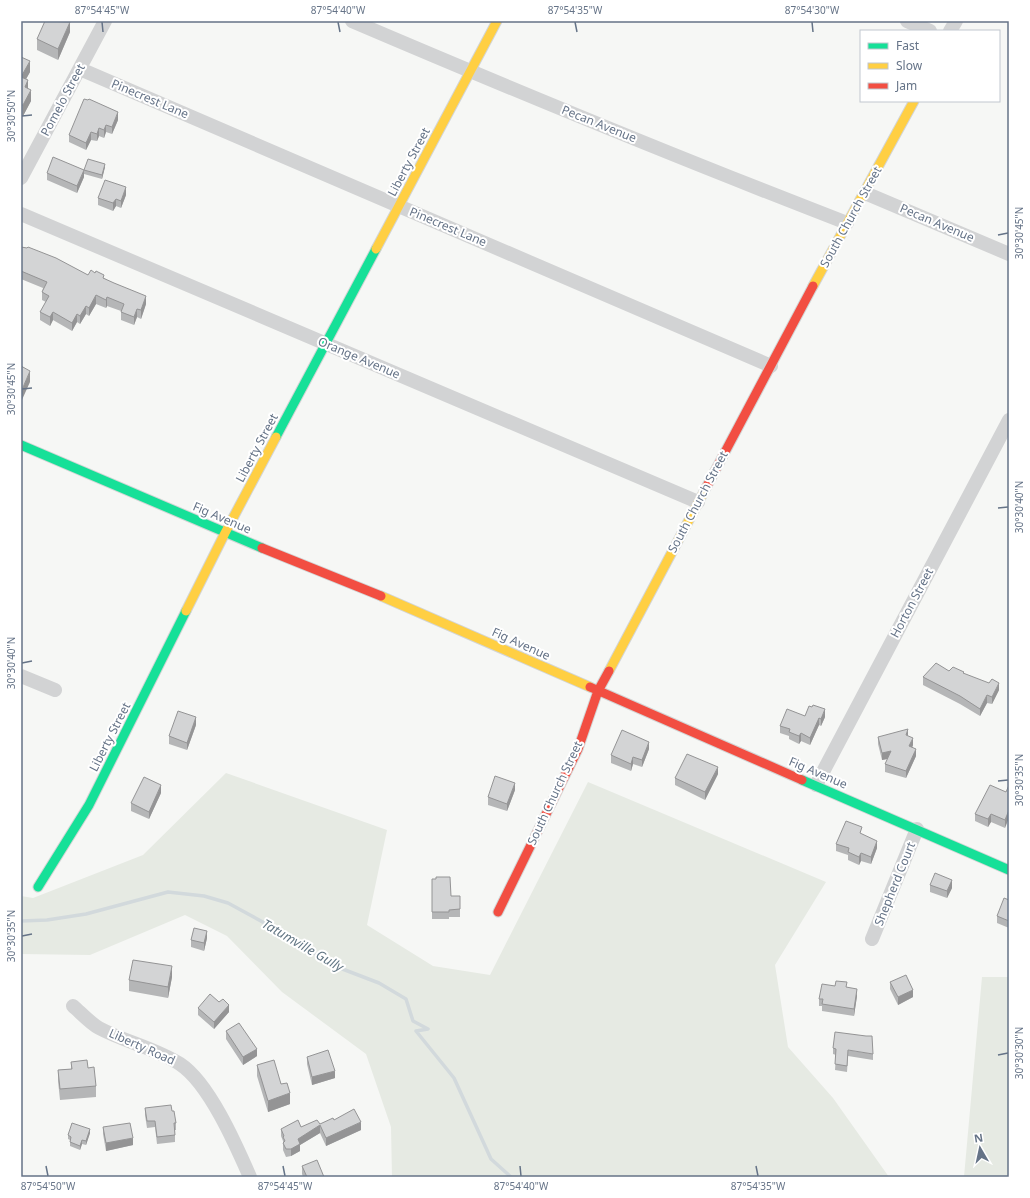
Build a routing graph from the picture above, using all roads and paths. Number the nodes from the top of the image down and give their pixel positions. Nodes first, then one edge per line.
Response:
1 (105, 21) edge
2 (352, 21) edge
3 (497, 21) edge
4 (907, 21) edge
5 (956, 21) edge
6 (928, 30) edge
7 (951, 30) edge
8 (80, 69) junction
9 (470, 72) junction
10 (913, 102) edge
11 (21, 178) edge
12 (866, 193) junction
13 (399, 206) junction
14 (21, 214) edge
15 (847, 223) junction
16 (1009, 254) edge
17 (325, 344) junction
18 (771, 366) junction
19 (1009, 420) edge
20 (21, 445) edge
21 (698, 502) junction
22 (226, 533) junction
23 (21, 676) edge
24 (55, 690) dead end
25 (598, 691) junction
26 (816, 785) junction
27 (917, 830) junction
28 (1009, 870) edge
29 (38, 887) dead end
30 (498, 912) dead end
31 (872, 939) dead end
32 (73, 1006) dead end
33 (250, 1177) edge

1 - 8 street, Pomelo Street
2 - 9 street, Pecan Avenue
3 - 9 street, Liberty Street
4 - 6 street
5 - 7 street
8 - 11 street, Pomelo Street
8 - 13 street, Pinecrest Lane
9 - 13 street, Liberty Street
9 - 15 street, Pecan Avenue
10 - 12 street, South Church Street
12 - 15 street, South Church Street
12 - 16 street, Pecan Avenue
13 - 17 street, Liberty Street
13 - 18 street, Pinecrest Lane
14 - 17 street, Orange Avenue
15 - 18 street, South Church Street
17 - 21 street, Orange Avenue
17 - 22 street, Liberty Street
18 - 21 street, South Church Street
19 - 26 street, Horton Street
20 - 22 street, Fig Avenue
21 - 25 street, South Church Street
22 - 25 street, Fig Avenue
22 - 29 street, Liberty Street
23 - 24 street
25 - 26 street, Fig Avenue
25 - 30 street, South Church Street
26 - 27 street, Fig Avenue
27 - 28 street, Fig Avenue
27 - 31 street, Shepherd Court
32 - 33 street, Liberty Road

